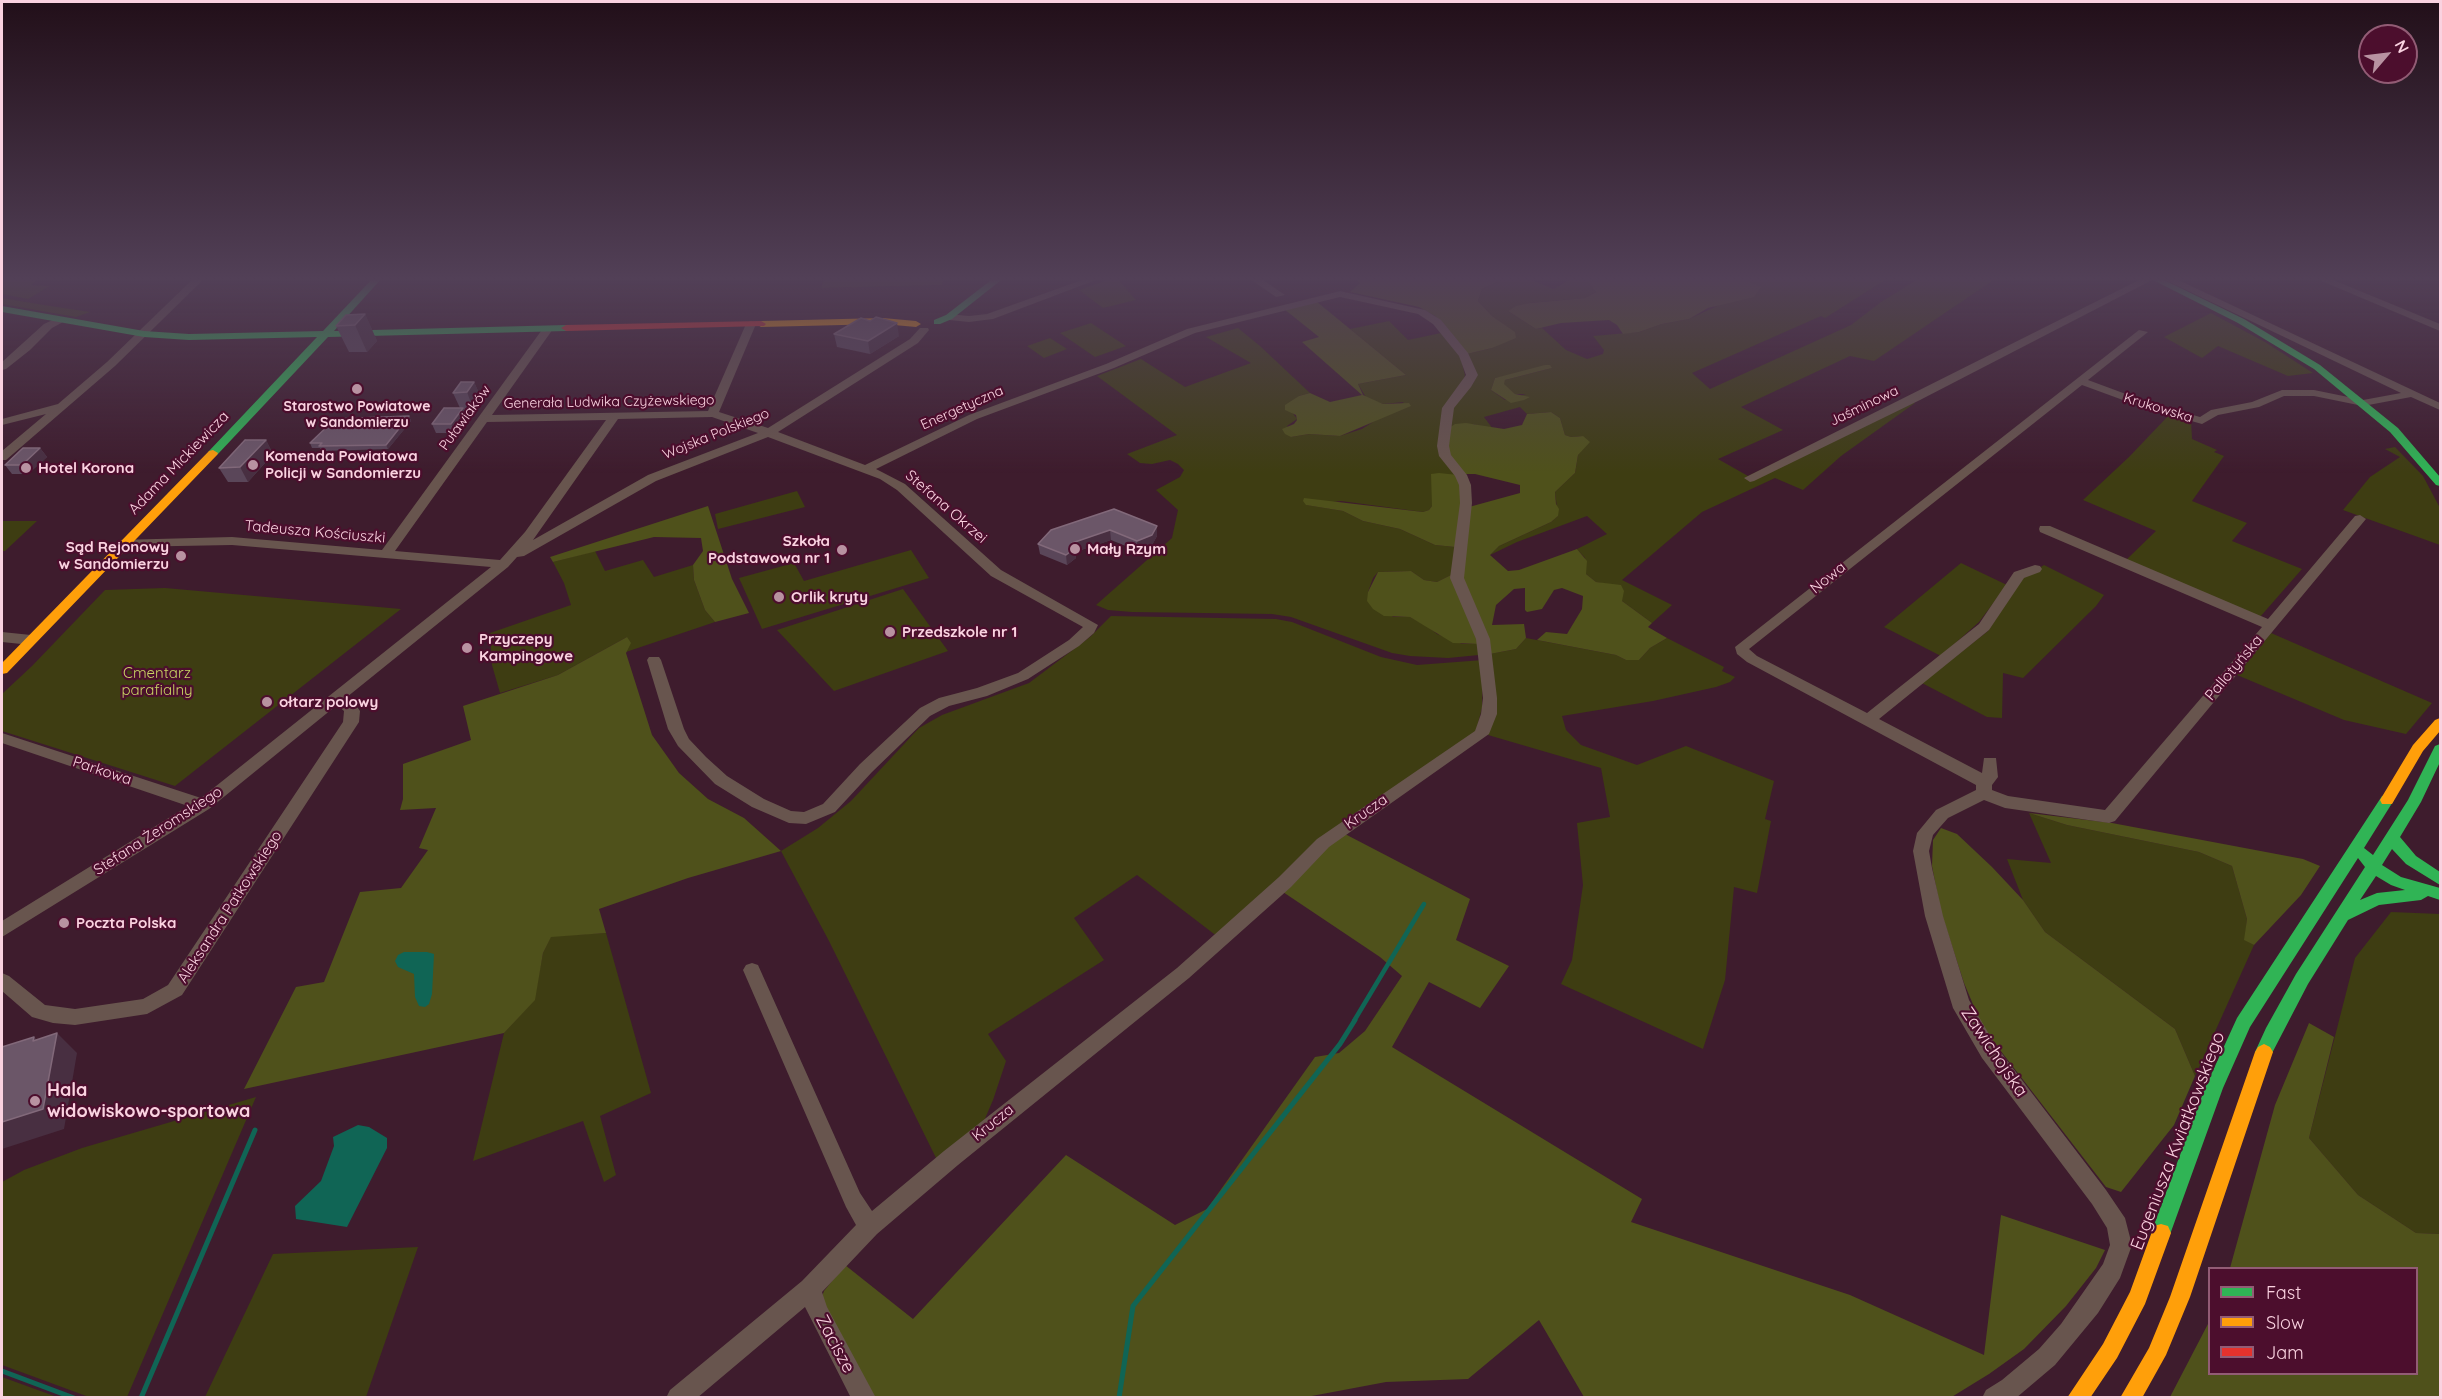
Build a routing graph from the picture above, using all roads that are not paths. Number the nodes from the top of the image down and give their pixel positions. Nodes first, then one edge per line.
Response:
1 (32, 342) edge
2 (135, 342) edge
3 (317, 342) edge
4 (538, 342) edge
5 (743, 342) edge
6 (912, 342) edge
7 (1166, 342) edge
8 (1453, 342) edge
9 (2025, 342) edge
10 (2130, 342) edge
11 (2277, 342) edge
12 (2302, 342) edge
13 (2, 367) edge
14 (2080, 381) junction
15 (2411, 394) junction
16 (2362, 403) junction
17 (63, 405) junction
18 (2440, 407) edge
19 (712, 414) junction
20 (615, 416) junction
21 (483, 418) junction
22 (2, 422) edge
23 (770, 432) junction
24 (2, 458) edge
25 (866, 469) junction
26 (1750, 478) dead end
27 (2440, 483) edge
28 (2360, 519) dead end
29 (2045, 529) dead end
30 (124, 543) junction
31 (386, 554) junction
32 (508, 560) junction
33 (2035, 569) dead end
34 (2270, 625) junction
35 (2, 637) edge
36 (31, 640) junction
37 (654, 660) dead end
38 (2, 670) edge
39 (337, 698) junction
40 (1868, 720) junction
41 (2440, 723) edge
42 (2, 738) edge
43 (2440, 750) edge
44 (1990, 762) dead end
45 (1984, 788) junction
46 (203, 805) junction
47 (2392, 838) junction
48 (2359, 842) junction
49 (2374, 867) junction
50 (2342, 868) junction
51 (2440, 880) edge
52 (2440, 894) edge
53 (2344, 915) junction
54 (2, 930) edge
55 (752, 970) dead end
56 (2, 981) edge
57 (869, 1227) junction
58 (810, 1289) junction
59 (678, 1398) edge
60 (864, 1398) edge
61 (1994, 1398) edge
62 (2077, 1398) edge
63 (2130, 1398) edge

1 - 13 street
2 - 17 street
3 - 30 main road, Adama Mickiewicza
4 - 21 street, Puławiaków
5 - 19 street
6 - 23 street, Wojska Polskiego
7 - 25 street, Energetyczna
8 - 57 street, Krucza
9 - 26 street, Jaśminowa
10 - 14 street, Nowa
11 - 16 main road
12 - 15 street
14 - 16 street, Krukowska
14 - 40 street, Nowa
15 - 16 street, Krukowska
15 - 18 street
16 - 27 main road
17 - 22 street
17 - 24 street
19 - 20 street, Generała Ludwika Czyżewskiego
19 - 23 street, Generała Ludwika Czyżewskiego
20 - 21 street, Generała Ludwika Czyżewskiego
20 - 32 street
21 - 31 street, Puławiaków
23 - 25 street, Stefana Okrzei
23 - 32 street, Wojska Polskiego
25 - 37 street, Stefana Okrzei
28 - 34 street, Pallotyńska
29 - 34 street
30 - 31 street, Tadeusza Kościuszki
30 - 36 main road, Adama Mickiewicza
31 - 32 street, Tadeusza Kościuszki
32 - 39 street, Stefana Żeromskiego
33 - 40 street
34 - 45 street, Pallotyńska
35 - 36 street
36 - 38 main road, Adama Mickiewicza
39 - 46 street, Stefana Żeromskiego
39 - 56 street, Aleksandra Patkowskiego
40 - 45 street, Nowa
41 - 48 main road, Eugeniusza Kwiatkowskiego
42 - 46 street, Parkowa
43 - 47 main road
44 - 45 street
45 - 61 street, Zawichojska
46 - 54 street, Stefana Żeromskiego
47 - 49 main road
47 - 51 main road
48 - 49 main road
48 - 50 main road, Eugeniusza Kwiatkowskiego
49 - 50 main road
49 - 51 main road
49 - 52 main road
49 - 53 main road
50 - 62 main road, Eugeniusza Kwiatkowskiego
52 - 53 main road
53 - 63 main road
55 - 57 street
57 - 58 street, Krucza
58 - 59 street, Krucza
58 - 60 street, Zacisze

